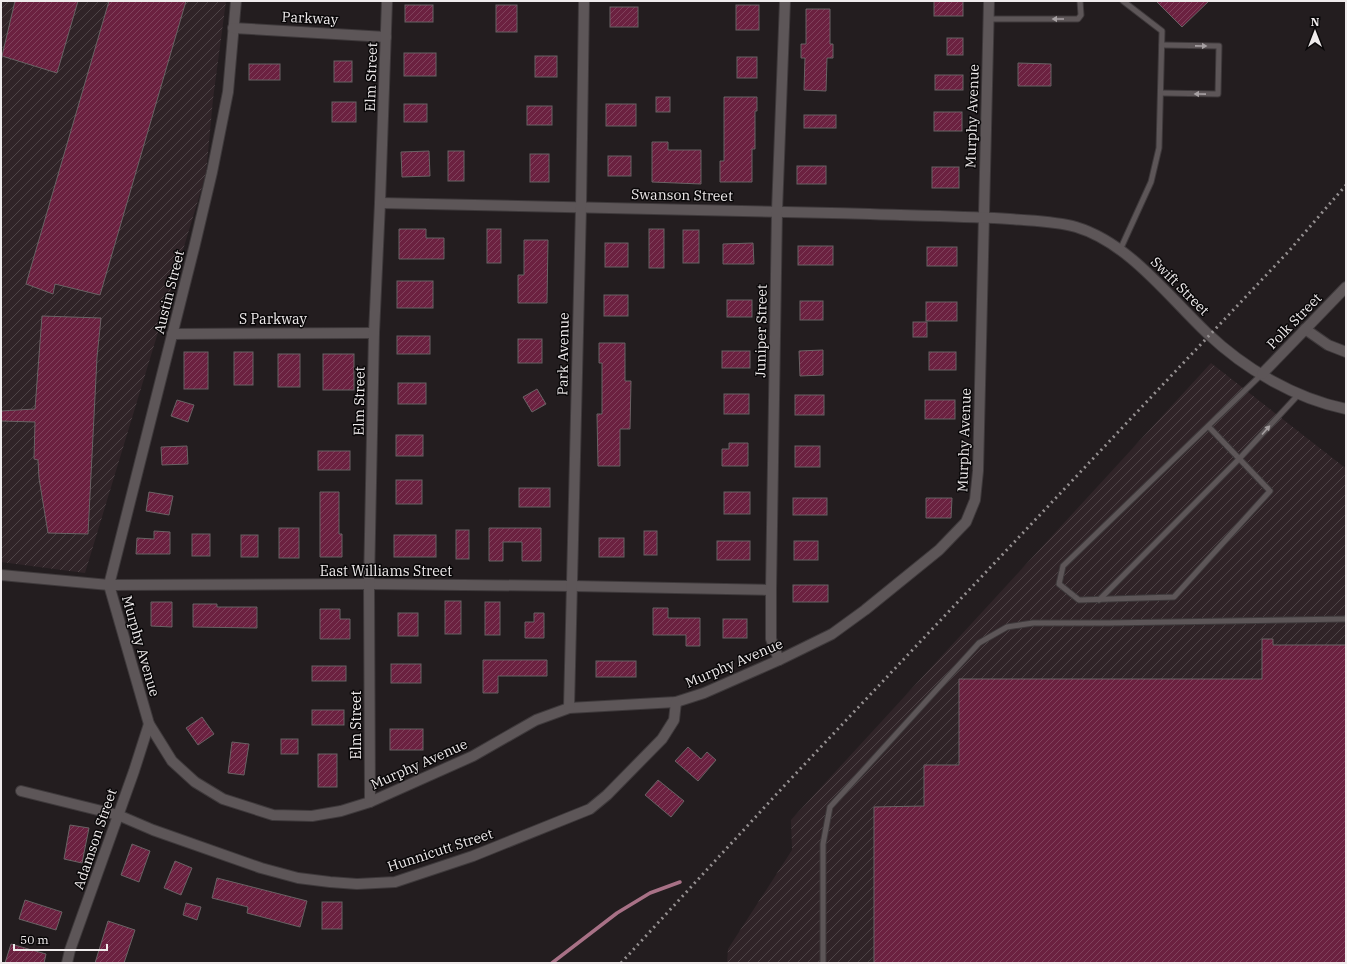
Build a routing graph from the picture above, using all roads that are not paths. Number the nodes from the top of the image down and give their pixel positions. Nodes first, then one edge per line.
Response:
1 (236, 1) edge
2 (387, 1) edge
3 (584, 1) edge
4 (785, 1) edge
5 (989, 1) edge
6 (1080, 1) edge
7 (1123, 1) edge
8 (988, 19) junction
9 (233, 28) junction
10 (386, 37) junction
11 (1162, 45) junction
12 (1161, 93) junction
13 (380, 203) junction
14 (581, 207) junction
15 (777, 211) junction
16 (983, 218) junction
17 (1120, 250) junction
18 (1346, 286) edge
19 (1305, 329) junction
20 (374, 332) junction
21 (172, 334) junction
22 (1346, 352) edge
23 (1262, 374) junction
24 (1298, 394) junction
25 (1346, 409) edge
26 (1208, 426) junction
27 (1239, 459) junction
28 (1, 575) edge
29 (369, 584) junction
30 (109, 585) junction
31 (572, 586) junction
32 (771, 590) junction
33 (1099, 600) junction
34 (1346, 619) edge
35 (779, 660) junction
36 (676, 702) junction
37 (569, 708) junction
38 (149, 724) junction
39 (21, 791) dead end
40 (370, 802) junction
41 (118, 815) junction
42 (67, 963) edge
43 (823, 963) edge

1 - 9 street, Austin Street
2 - 10 street, Elm Street
3 - 14 street, Park Avenue
4 - 15 street, Juniper Street
5 - 8 street, Murphy Avenue
6 -> 8 lane
7 - 11 lane
8 - 16 street, Murphy Avenue
9 - 10 street, Parkway
9 - 21 street, Austin Street
10 - 13 street, Elm Street
11 - 12 lane
11 -> 12 lane
12 - 17 lane
13 - 14 street, Swanson Street
13 - 20 street, Elm Street
14 - 15 street, Swanson Street
14 - 31 street, Park Avenue
15 - 16 street, Swanson Street
15 - 32 street, Juniper Street
16 - 17 street, Swift Street
16 - 35 street, Murphy Avenue
17 - 23 street, Swift Street
18 - 19 street, Polk Street
19 - 22 street
19 - 23 street, Polk Street
20 - 21 street, S Parkway
20 - 29 street, Elm Street
21 - 30 street, Austin Street
23 - 24 street, Swift Street
23 - 26 lane
24 - 25 street, Swift Street
27 -> 24 lane
26 - 27 lane
26 - 33 lane
27 - 33 lane
27 - 33 lane
28 - 30 street, East Williams Street
29 - 30 street, East Williams Street
29 - 31 street, East Williams Street
29 - 40 street, Elm Street
30 - 38 street, Murphy Avenue
31 - 32 street, East Williams Street
31 - 37 street, Park Avenue
32 - 35 street, Juniper Street
34 - 43 lane
35 - 36 street, Murphy Avenue
36 - 37 street, Murphy Avenue
36 - 41 street, Hunnicutt Street
37 - 40 street, Murphy Avenue
38 - 40 street, Murphy Avenue
38 - 41 street, Adamson Street
39 - 41 street, Hunnicutt Street
41 - 42 street, Adamson Street

